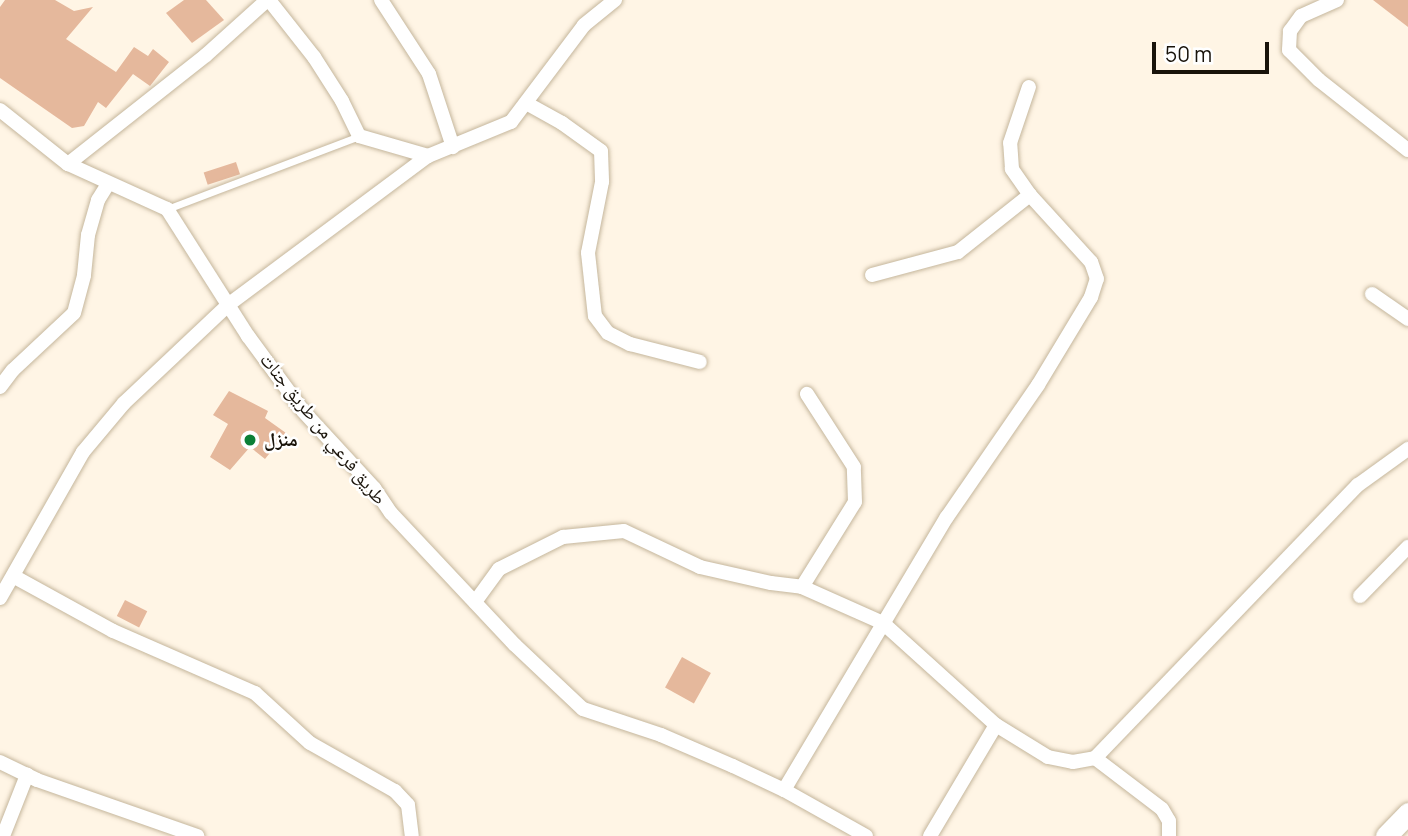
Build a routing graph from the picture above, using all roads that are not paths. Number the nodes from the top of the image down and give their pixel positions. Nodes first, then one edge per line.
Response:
1 (268, 0) edge
2 (381, 0) edge
3 (615, 0) edge
4 (1338, 0) edge
5 (1029, 87) dead end
6 (526, 103) junction
7 (0, 110) edge
8 (359, 136) junction
9 (453, 147) junction
10 (1408, 150) edge
11 (428, 156) junction
12 (68, 164) junction
13 (108, 184) junction
14 (1030, 195) junction
15 (167, 209) junction
16 (872, 275) dead end
17 (1372, 294) dead end
18 (228, 305) junction
19 (1408, 319) edge
20 (0, 362) edge
21 (700, 362) dead end
22 (13, 370) junction
23 (0, 387) edge
24 (807, 394) dead end
25 (1408, 449) edge
26 (1408, 547) edge
27 (13, 576) junction
28 (802, 587) junction
29 (1360, 596) dead end
30 (0, 598) edge
31 (475, 601) junction
32 (883, 623) junction
33 (996, 725) junction
34 (1095, 758) junction
35 (0, 762) edge
36 (27, 775) junction
37 (784, 790) junction
38 (1408, 813) edge
39 (3, 836) edge
40 (197, 836) edge
41 (412, 836) edge
42 (866, 836) edge
43 (930, 836) edge
44 (1170, 836) edge
45 (1386, 836) edge

1 - 8 street
1 - 12 street
2 - 9 street
3 - 6 street
4 - 10 street
5 - 14 street
6 - 9 street
6 - 21 street
7 - 12 street
8 - 11 street
8 - 15 lane
9 - 11 street
11 - 18 street
12 - 13 street
13 - 15 street
13 - 22 street
14 - 16 street
14 - 32 street
15 - 18 street, طريق فرعي من طريق جنات
17 - 19 street
18 - 27 street
18 - 31 street, طريق فرعي من طريق جنات
20 - 22 street
22 - 23 street
24 - 28 street
25 - 34 street
26 - 29 street
27 - 30 street
27 - 41 street
28 - 31 street
28 - 32 street
31 - 37 street, طريق فرعي من طريق جنات
32 - 33 street
32 - 37 street
33 - 34 street
33 - 43 street
34 - 44 street
35 - 36 street
36 - 39 street
36 - 40 street
37 - 42 street, طريق فرعي من طريق جنات
38 - 45 street

